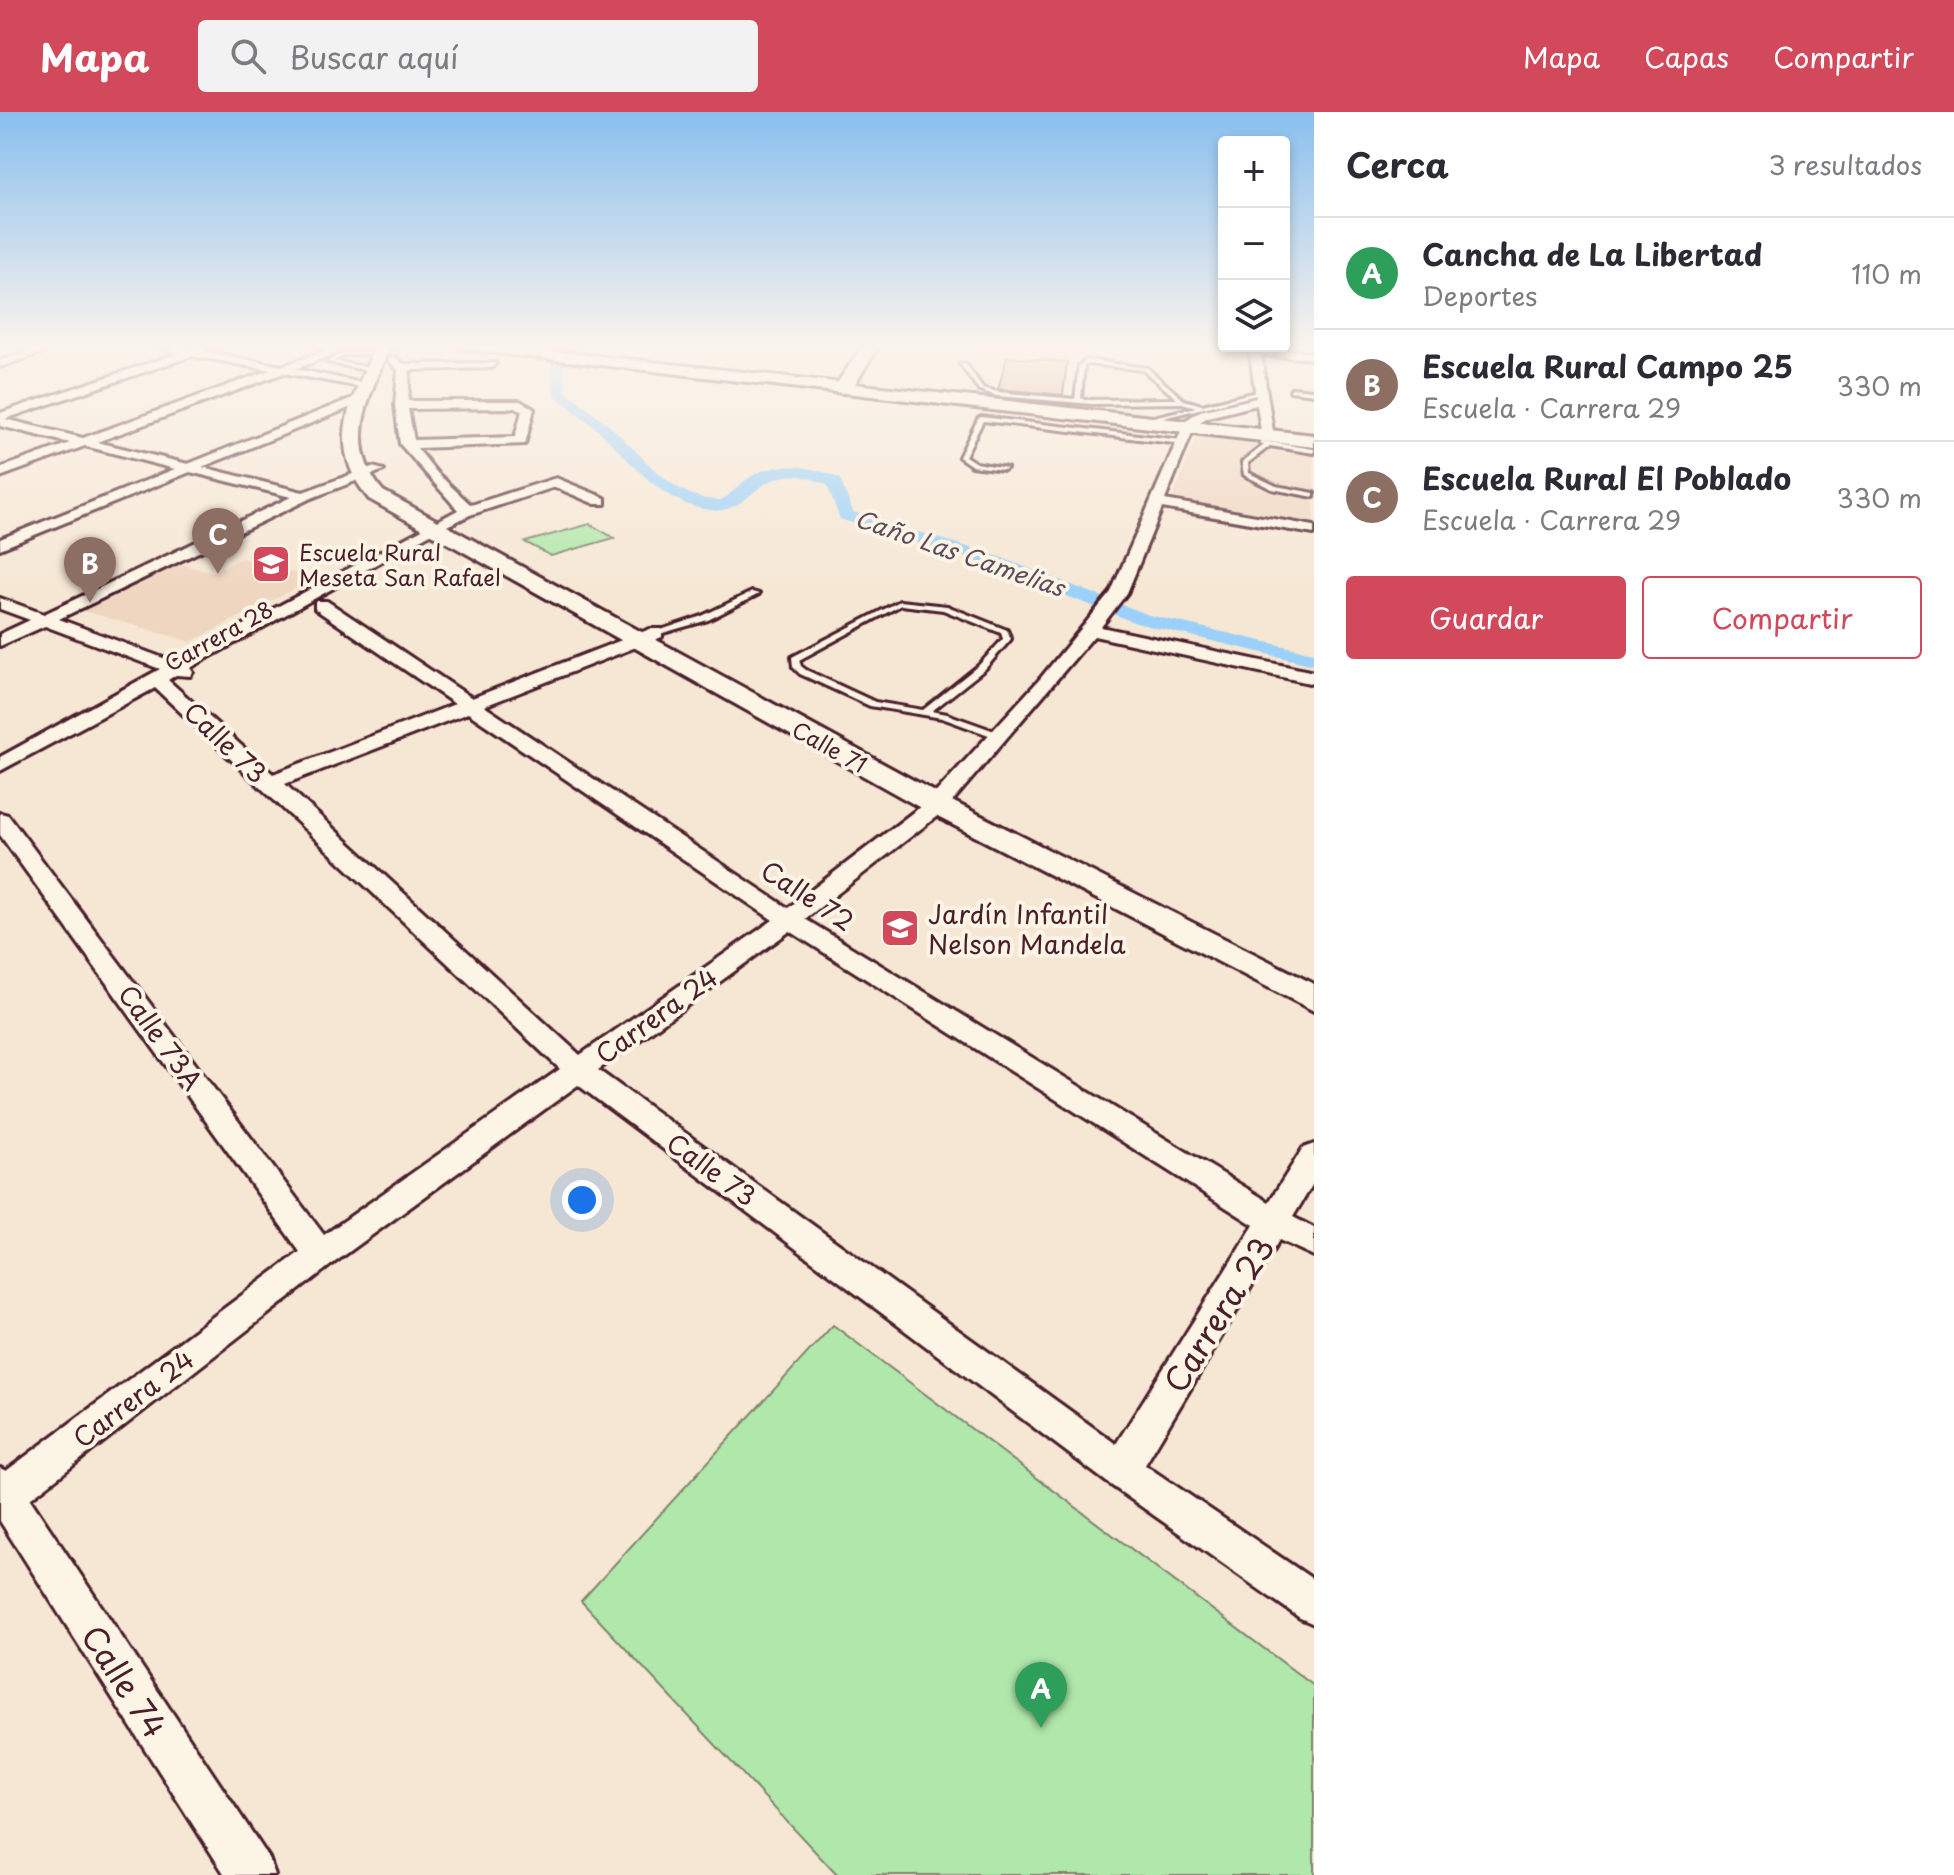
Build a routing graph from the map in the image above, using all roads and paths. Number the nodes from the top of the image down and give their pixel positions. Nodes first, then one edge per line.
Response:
1 (27, 427) edge
2 (127, 427) edge
3 (273, 427) edge
4 (355, 427) edge
5 (371, 427) edge
6 (404, 427) edge
7 (523, 427) edge
8 (977, 427) edge
9 (1123, 427) edge
10 (1159, 427) edge
11 (1176, 427) edge
12 (1191, 427) edge
13 (1261, 427) edge
14 (1187, 431) junction
15 (1261, 437) junction
16 (1314, 438) edge
17 (84, 443) junction
18 (406, 444) junction
19 (1314, 451) edge
20 (185, 468) junction
21 (1004, 468) dead end
22 (367, 472) junction
23 (0, 473) edge
24 (1314, 495) edge
25 (304, 496) junction
26 (600, 501) dead end
27 (1157, 503) junction
28 (449, 525) junction
29 (1314, 530) edge
30 (0, 544) edge
31 (755, 594) dead end
32 (0, 603) edge
33 (321, 605) junction
34 (48, 619) junction
35 (1097, 623) junction
36 (646, 637) junction
37 (0, 641) edge
38 (173, 678) junction
39 (1314, 678) edge
40 (472, 704) junction
41 (926, 712) junction
42 (1000, 736) junction
43 (0, 765) edge
44 (269, 783) junction
45 (0, 784) edge
46 (945, 798) junction
47 (0, 820) edge
48 (789, 920) junction
49 (1314, 977) edge
50 (1314, 999) edge
51 (578, 1070) junction
52 (1314, 1156) edge
53 (1275, 1222) junction
54 (1314, 1243) edge
55 (320, 1255) junction
56 (1121, 1470) junction
57 (1, 1494) edge
58 (1314, 1604) edge
59 (252, 1875) edge

1 - 17 street
2 - 17 street
3 - 20 street
4 - 22 main road
5 - 22 main road
6 - 18 street
7 - 18 street
8 - 21 lane
9 - 14 lane
10 - 14 main road
11 - 14 main road
12 - 14 street
13 - 15 street
14 - 15 main road
14 - 27 street, Carrera 24
15 - 16 main road
15 - 19 lane
15 - 24 lane
17 - 20 street
17 - 23 street
18 - 28 street
20 - 25 street
20 - 30 street
22 - 25 street
22 - 28 main road, Calle 71
25 - 34 street
26 - 28 street
27 - 29 street
27 - 35 street, Carrera 24
28 - 33 street, Carrera 28
28 - 36 main road, Calle 71
28 - 38 street, Carrera 28
31 - 36 lane
32 - 34 street, Calle 73
33 - 38 street, Carrera 28
33 - 40 street, Calle 72
34 - 37 street
34 - 38 street, Calle 73
35 - 39 street
35 - 42 street, Carrera 24
36 - 40 street
36 - 46 main road, Calle 71
38 - 43 street, Carrera 28
38 - 44 street, Calle 73
38 - 45 street, Carrera 28
40 - 44 street
40 - 48 street, Calle 72
41 - 41 lane
41 - 42 lane
42 - 46 street, Carrera 24
44 - 51 street, Calle 73
46 - 48 street, Carrera 24
46 - 49 main road, Calle 71
46 - 50 main road, Calle 71
47 - 55 street, Calle 73A
48 - 51 street, Carrera 24
48 - 53 street, Calle 72
51 - 55 street, Carrera 24
51 - 56 street, Calle 73
52 - 53 street, Carrera 23
53 - 54 street, Calle 72
53 - 56 street, Carrera 23
55 - 57 street, Carrera 24
56 - 58 street, Calle 73
57 - 59 street, Calle 74

